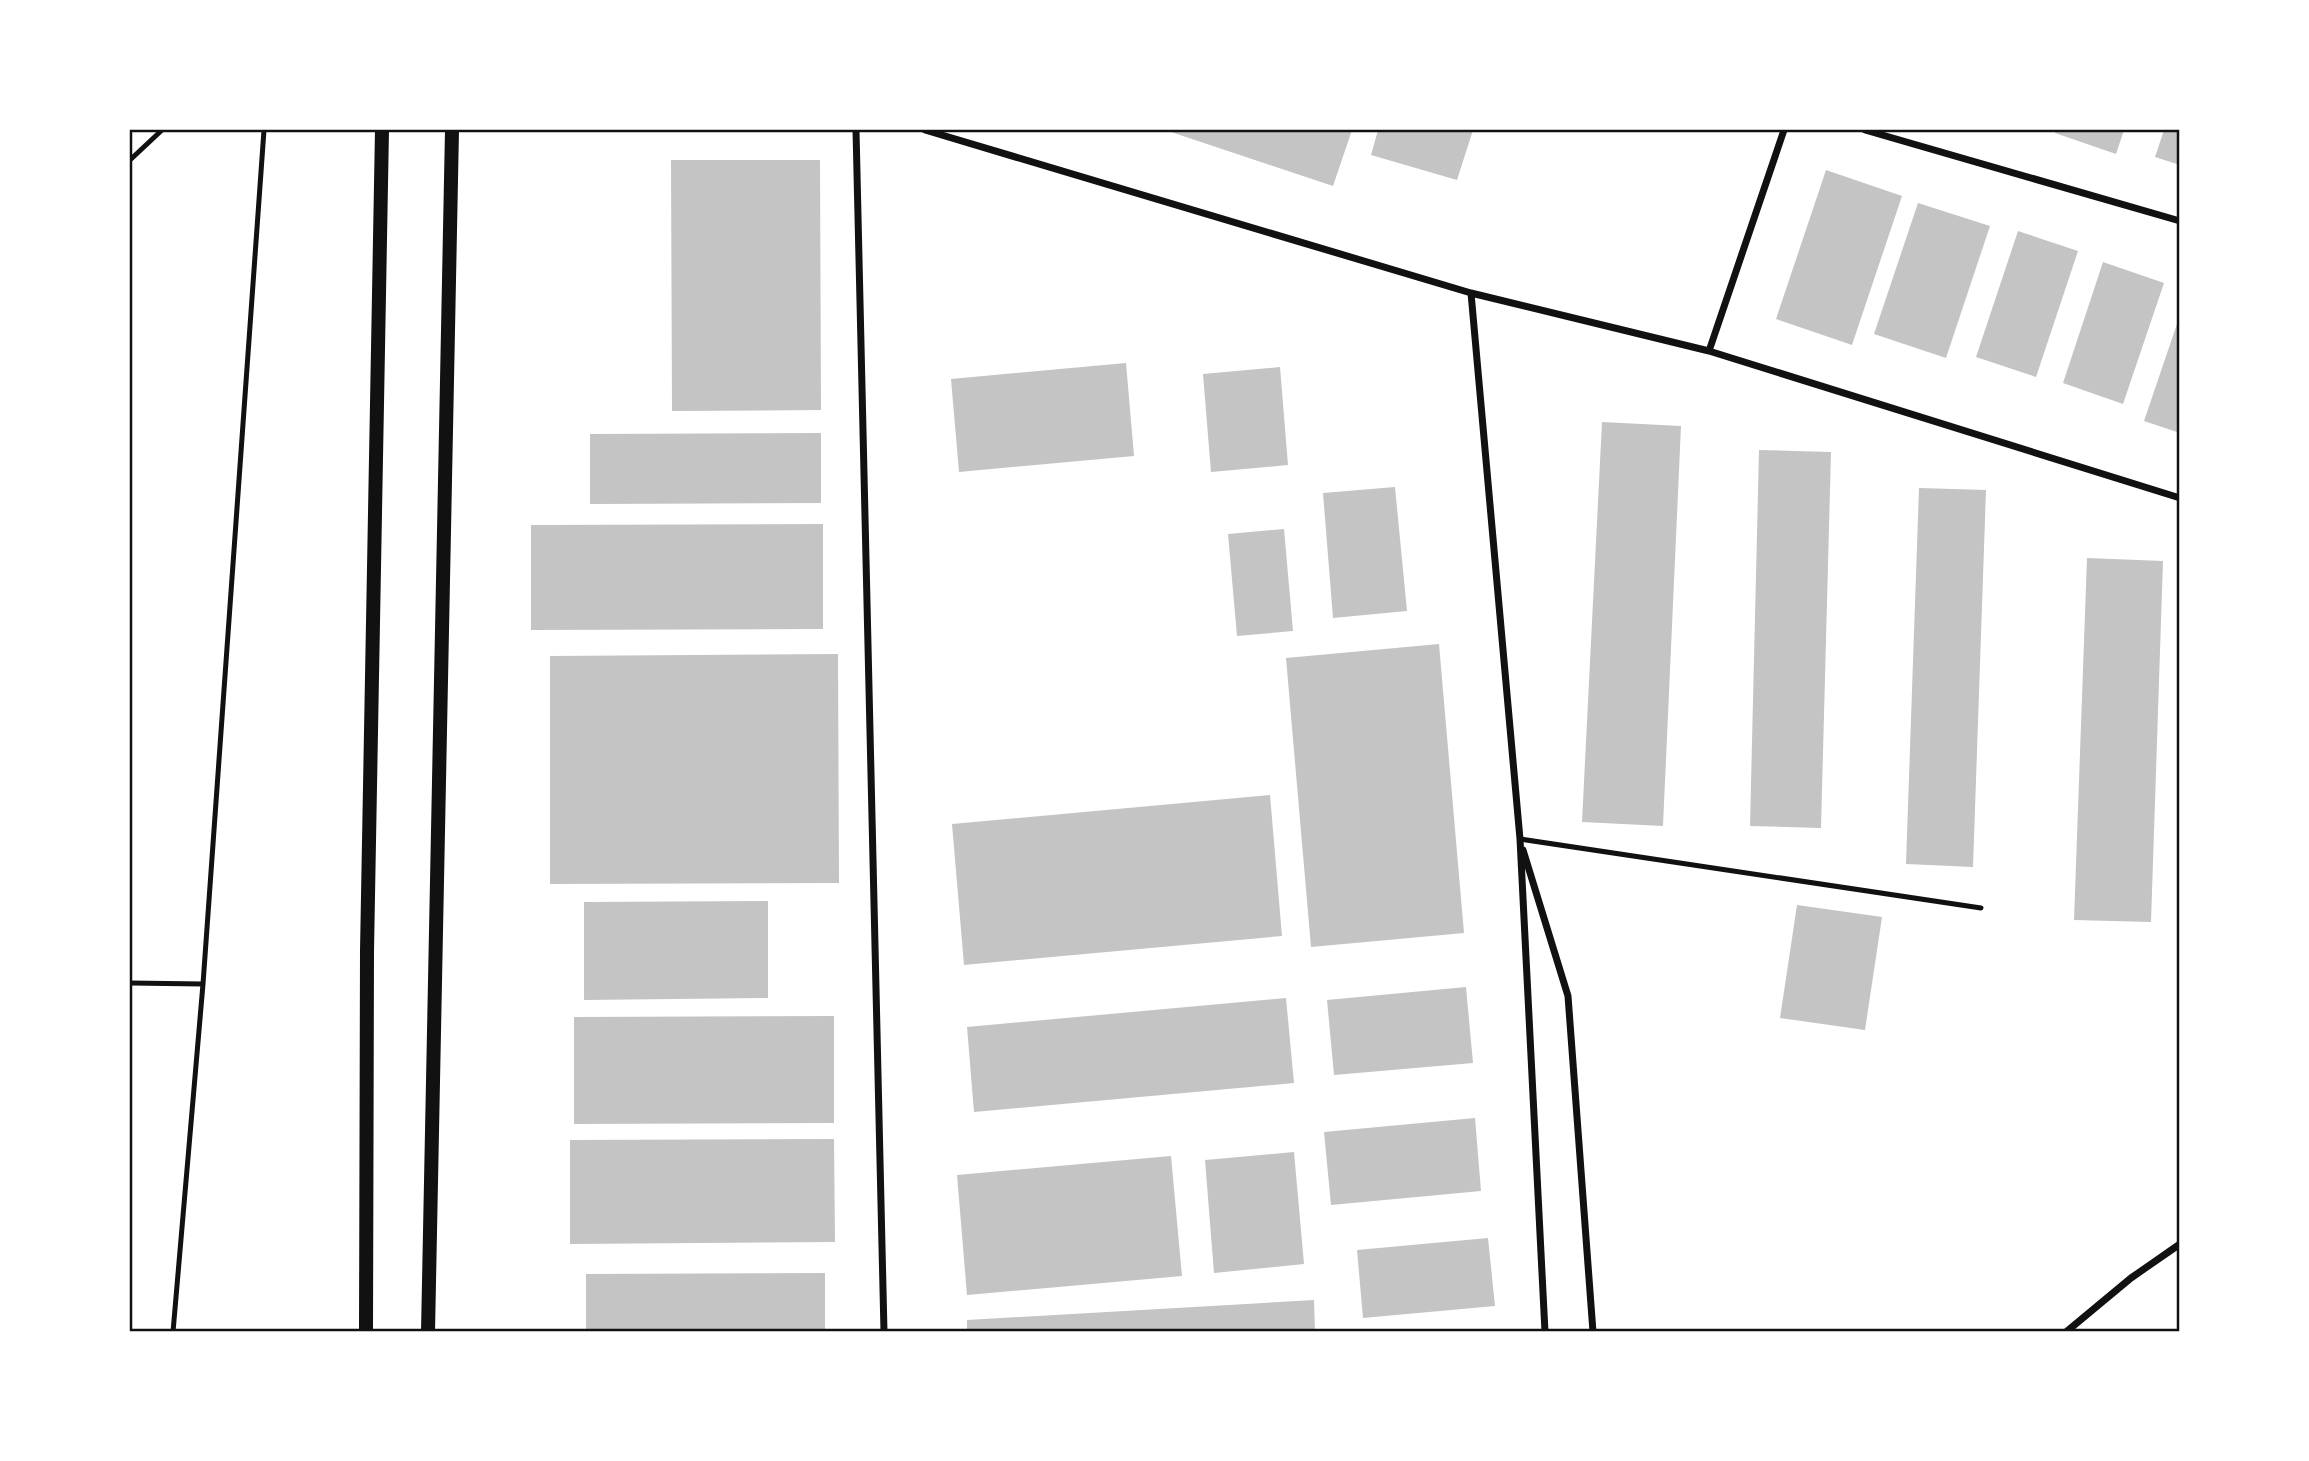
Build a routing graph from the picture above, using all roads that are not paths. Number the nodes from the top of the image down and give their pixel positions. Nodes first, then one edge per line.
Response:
1 (162, 130) edge
2 (264, 130) edge
3 (382, 130) edge
4 (452, 130) edge
5 (856, 130) edge
6 (925, 130) edge
7 (1784, 130) edge
8 (1865, 130) edge
9 (130, 160) edge
10 (2179, 221) edge
11 (1471, 293) junction
12 (1709, 351) junction
13 (2179, 498) edge
14 (1520, 839) junction
15 (1981, 908) dead end
16 (130, 983) edge
17 (203, 984) junction
18 (2179, 1244) edge
19 (173, 1332) edge
20 (366, 1332) edge
21 (428, 1332) edge
22 (884, 1332) edge
23 (1545, 1332) edge
24 (1593, 1332) edge
25 (2066, 1332) edge

1 - 9 lane
2 - 17 lane
3 - 20 main road
4 - 21 main road
5 - 22 street
6 - 11 street
7 - 12 street
8 - 10 street
11 - 12 street
11 - 14 street
12 - 13 street
14 - 15 lane
14 - 23 street
14 - 24 street
16 - 17 lane
17 - 19 lane
18 - 25 street

